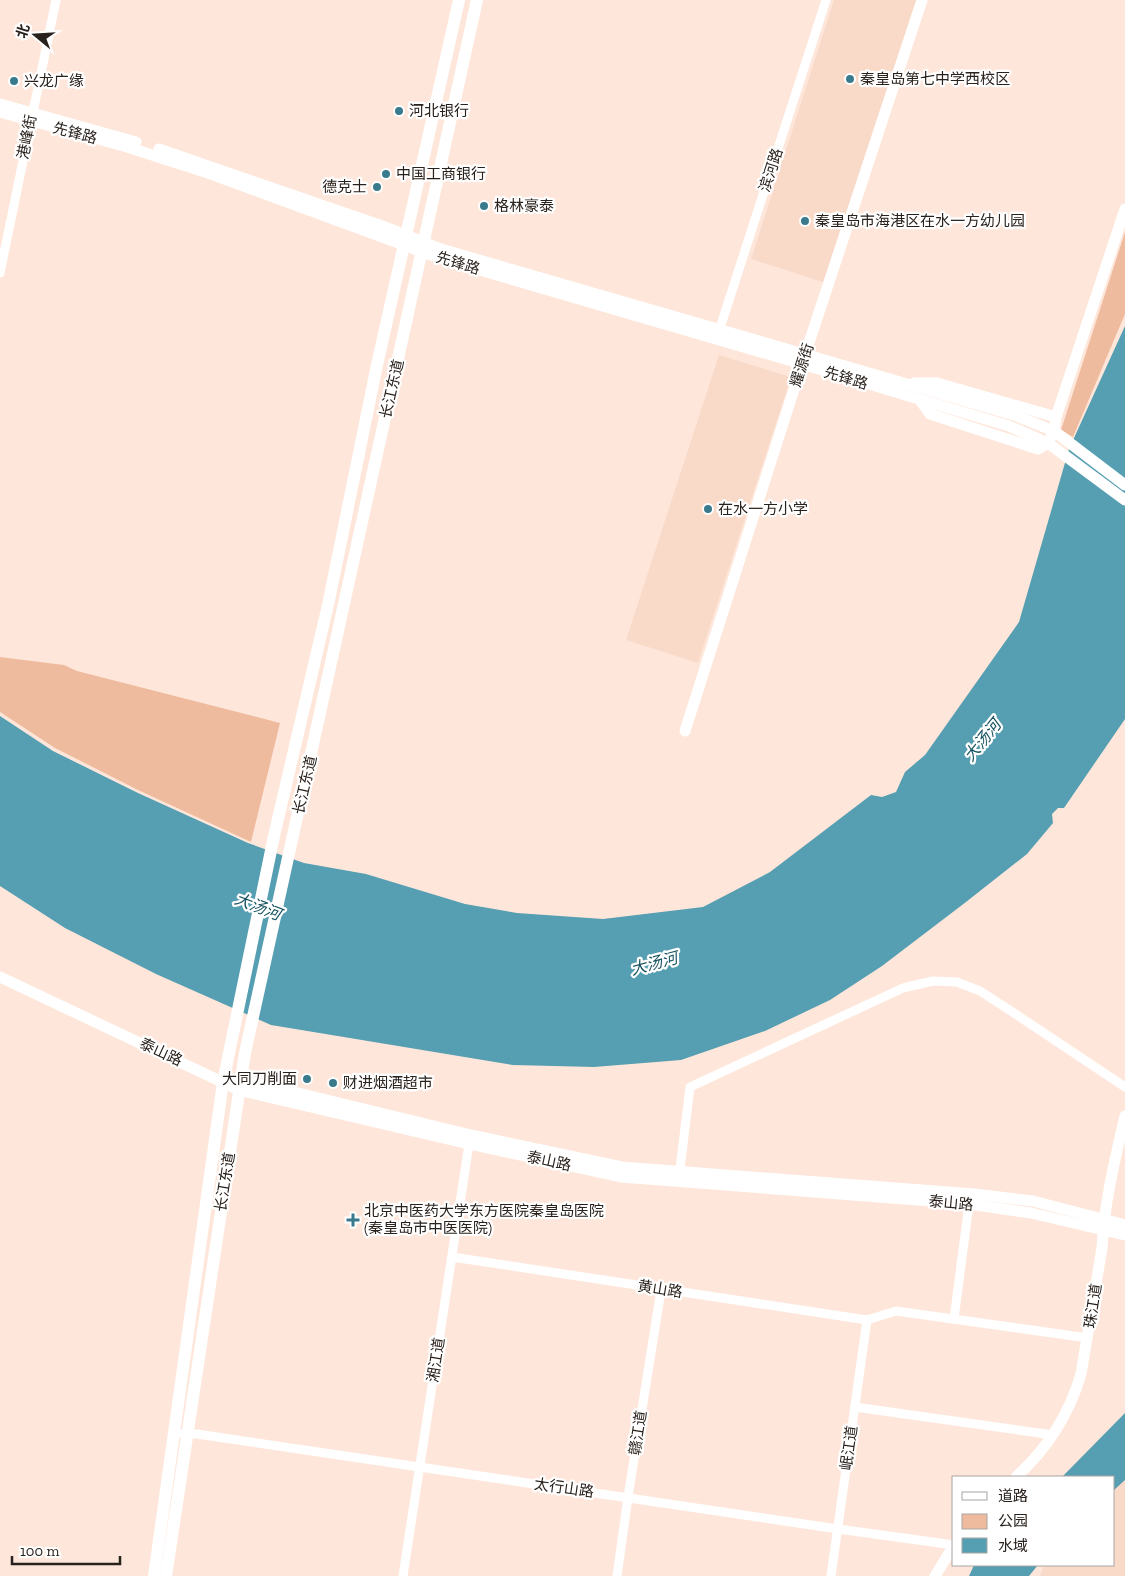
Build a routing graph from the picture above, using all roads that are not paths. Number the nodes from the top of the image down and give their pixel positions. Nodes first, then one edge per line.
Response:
1 (56, 0) edge
2 (459, 0) edge
3 (477, 0) edge
4 (826, 0) edge
5 (922, 0) edge
6 (0, 104) edge
7 (0, 112) edge
8 (31, 116) junction
9 (1125, 210) edge
10 (405, 241) junction
11 (423, 248) junction
12 (0, 273) edge
13 (718, 334) junction
14 (804, 359) junction
15 (900, 383) junction
16 (1056, 417) junction
17 (1054, 431) junction
18 (1048, 443) junction
19 (1125, 485) edge
20 (1125, 500) edge
21 (685, 731) dead end
22 (0, 977) edge
23 (223, 1082) junction
24 (240, 1085) junction
25 (1125, 1087) edge
26 (1125, 1116) edge
27 (469, 1144) junction
28 (679, 1177) junction
29 (969, 1204) junction
30 (1104, 1225) junction
31 (1125, 1225) edge
32 (1125, 1236) edge
33 (452, 1257) junction
34 (661, 1290) junction
35 (954, 1319) junction
36 (868, 1320) junction
37 (1088, 1338) junction
38 (855, 1407) junction
39 (174, 1434) junction
40 (188, 1434) junction
41 (1053, 1435) junction
42 (419, 1466) junction
43 (1017, 1476) edge
44 (628, 1497) junction
45 (838, 1529) junction
46 (952, 1545) edge
47 (952, 1548) edge
48 (154, 1576) edge
49 (166, 1576) edge
50 (404, 1576) edge
51 (617, 1576) edge
52 (831, 1576) edge
53 (935, 1576) edge

1 - 8 street, 港峰街
2 - 10 main road, 长江东道
3 - 11 main road, 长江东道
4 - 13 street, 滨河路
5 - 14 street, 耀源街
6 - 8 street
7 - 8 street
8 - 10 street, 先锋路
8 - 12 street, 港峰街
9 - 16 street
10 - 11 street, 先锋路
10 - 23 main road, 长江东道
11 - 13 street, 先锋路
11 - 24 main road, 长江东道
13 - 14 street, 先锋路
14 - 15 street
14 - 18 street, 先锋路
14 - 21 street, 耀源街
15 - 16 street
15 - 17 street
16 - 17 street
17 - 18 street
17 - 19 street
18 - 20 street, 先锋路
22 - 23 street, 泰山路
23 - 24 street, 泰山路
23 - 39 main road, 长江东道
24 - 27 street, 泰山路
24 - 28 street
24 - 40 main road, 长江东道
25 - 28 street
26 - 30 street, 珠江道
27 - 28 street, 泰山路
27 - 33 street, 湘江道
28 - 29 street, 泰山路
28 - 30 street
29 - 30 street, 泰山路
29 - 35 street
30 - 31 street
30 - 32 street, 泰山路
30 - 37 street, 珠江道
33 - 34 street, 黄山路
33 - 42 street, 湘江道
34 - 36 street, 黄山路
34 - 44 street, 赣江道
35 - 36 street
35 - 37 street
36 - 38 street, 岷江道
37 - 41 street, 珠江道
38 - 41 street
38 - 45 street, 岷江道
39 - 40 street, 太行山路
39 - 48 main road, 长江东道
40 - 42 street, 太行山路
40 - 49 main road, 长江东道
41 - 43 street, 珠江道
42 - 44 street, 太行山路
42 - 50 street, 湘江道
44 - 45 street, 太行山路
44 - 51 street, 赣江道
45 - 46 street, 太行山路
45 - 52 street, 岷江道
47 - 53 street

